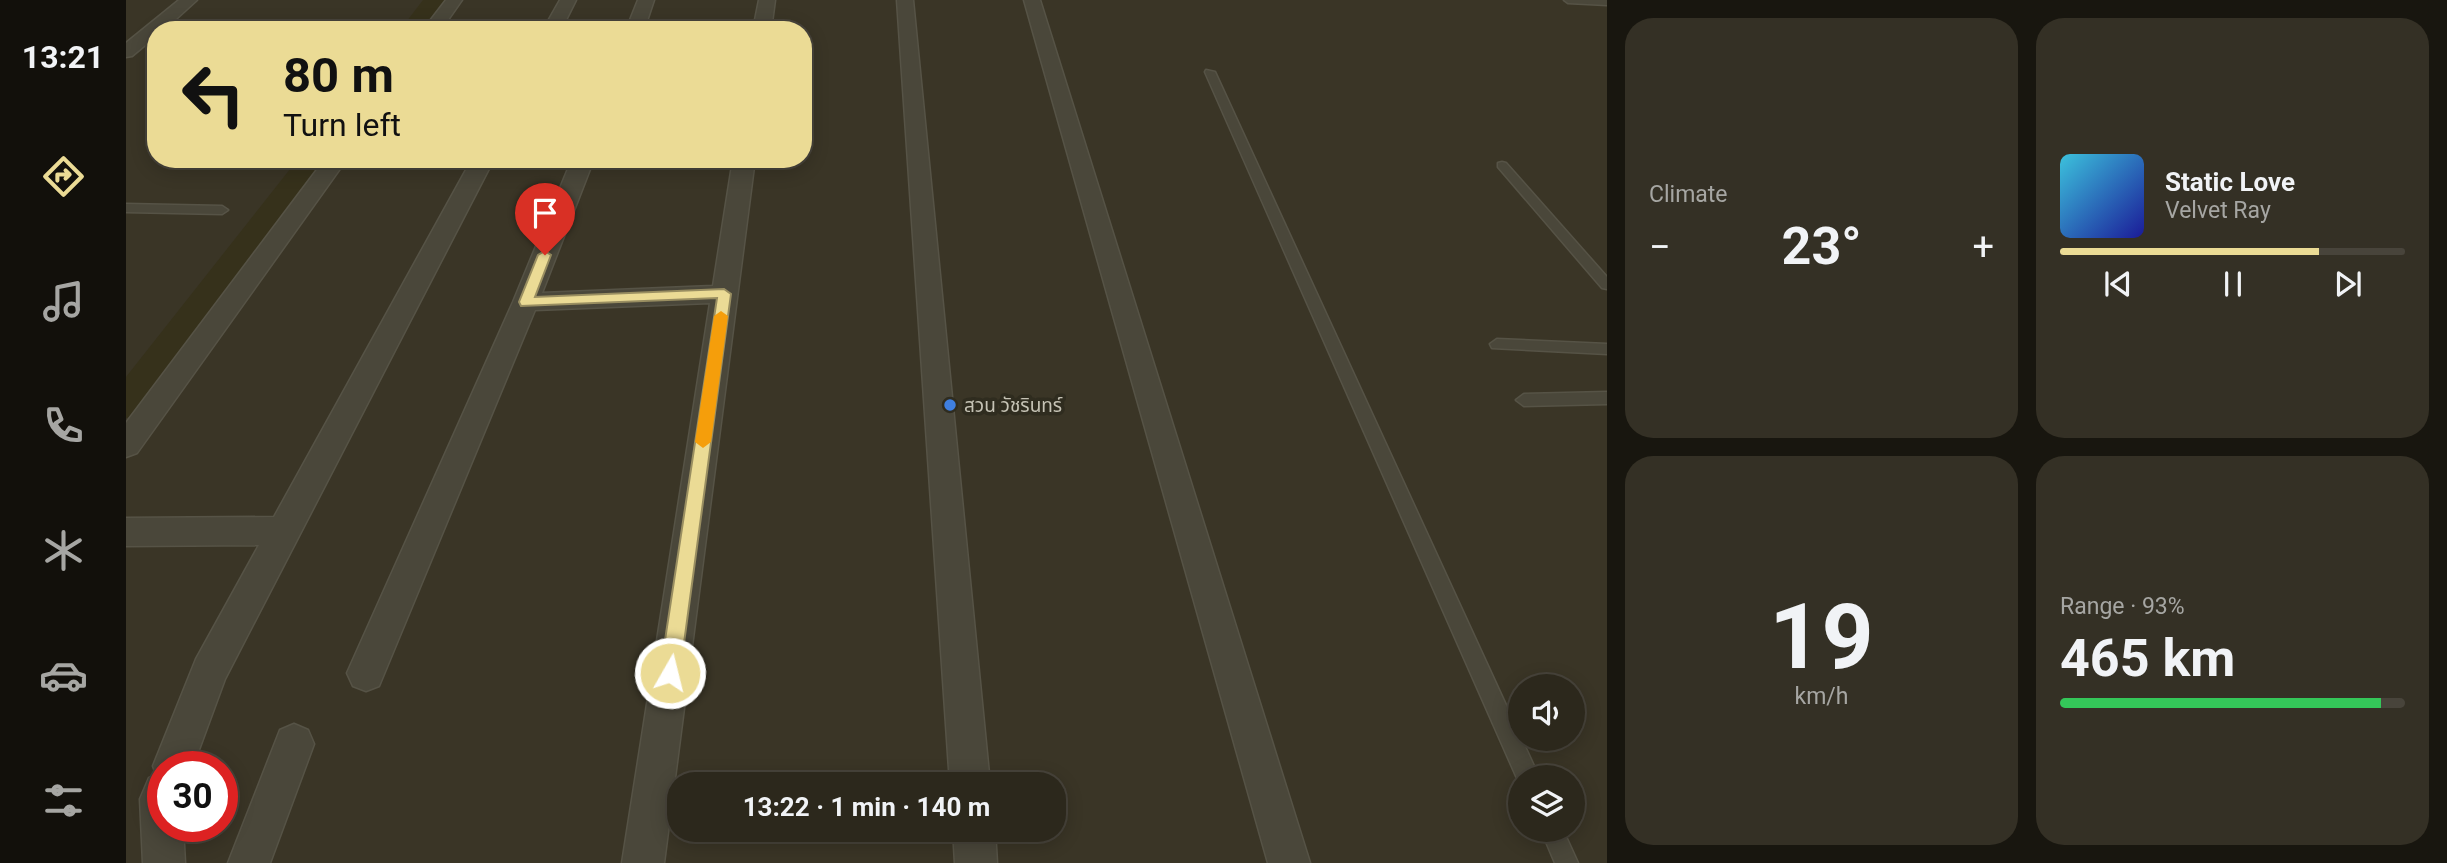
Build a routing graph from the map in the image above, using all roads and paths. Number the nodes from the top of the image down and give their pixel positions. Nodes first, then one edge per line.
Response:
1 (189, 0) edge
2 (454, 0) edge
3 (568, 0) edge
4 (646, 0) edge
5 (766, 0) edge
6 (905, 0) edge
7 (1032, 0) edge
8 (1568, 0) edge
9 (1588, 0) edge
10 (1607, 2) edge
11 (164, 21) edge
12 (439, 21) edge
13 (557, 21) edge
14 (638, 21) edge
15 (763, 21) edge
16 (147, 35) edge
17 (126, 52) edge
18 (1210, 72) dead end
19 (1502, 165) dead end
20 (330, 168) edge
21 (478, 168) edge
22 (579, 168) edge
23 (743, 168) edge
24 (126, 208) edge
25 (222, 210) dead end
26 (1607, 285) edge
27 (724, 294) junction
28 (526, 302) junction
29 (1497, 344) dead end
30 (1607, 349) edge
31 (1607, 398) edge
32 (1524, 400) dead end
33 (126, 445) edge
34 (285, 531) junction
35 (126, 532) edge
36 (366, 673) dead end
37 (294, 744) dead end
38 (179, 751) edge
39 (1523, 765) edge
40 (969, 772) edge
41 (163, 842) edge
42 (975, 842) edge
43 (1557, 842) edge
44 (164, 863) edge
45 (249, 863) edge
46 (643, 863) edge
47 (976, 863) edge
48 (1289, 863) edge
49 (1567, 863) edge

1 - 11 street
2 - 12 street
3 - 13 street
4 - 14 street
5 - 15 street
6 - 40 street
7 - 48 street
8 - 9 lane
9 - 10 lane
16 - 17 street
18 - 39 lane
19 - 26 lane
20 - 33 street
21 - 34 street
22 - 28 street
23 - 27 street
24 - 25 lane
27 - 28 street
27 - 46 street
28 - 36 street
29 - 30 lane
31 - 32 lane
34 - 35 street
34 - 38 street
37 - 45 street
41 - 44 street
42 - 47 street
43 - 49 lane

